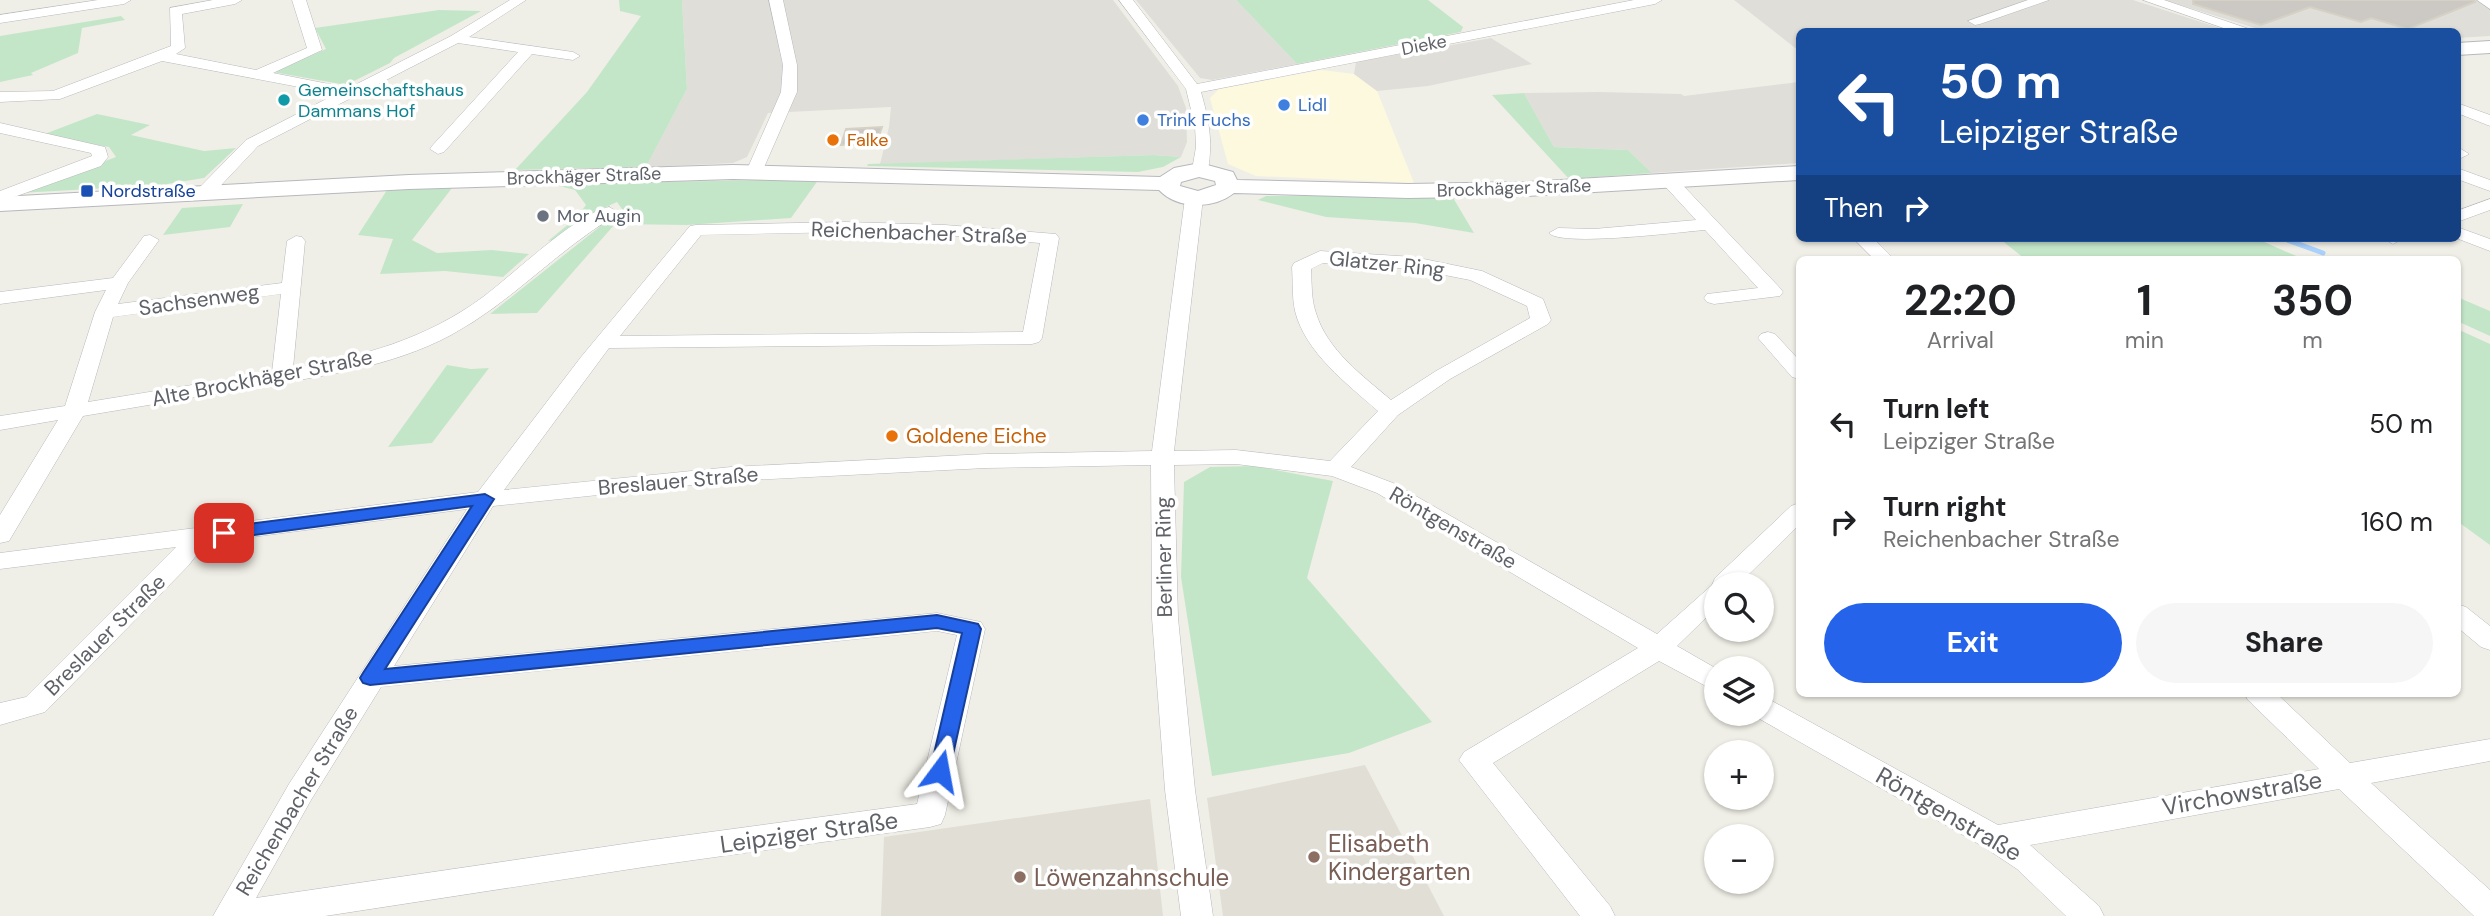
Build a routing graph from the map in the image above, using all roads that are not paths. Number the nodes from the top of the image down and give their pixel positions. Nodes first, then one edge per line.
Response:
1 (124, 0) edge
2 (235, 0) edge
3 (299, 0) edge
4 (519, 0) edge
5 (776, 0) edge
6 (1126, 0) edge
7 (1655, 0) edge
8 (2042, 0) edge
9 (2150, 0) edge
10 (2484, 0) edge
11 (2490, 5) edge
12 (0, 19) edge
13 (1975, 21) dead end
14 (2238, 28) edge
15 (456, 39) junction
16 (2490, 47) edge
17 (2461, 49) edge
18 (528, 50) junction
19 (161, 56) junction
20 (573, 56) dead end
21 (258, 74) junction
22 (1193, 89) junction
23 (349, 92) junction
24 (0, 97) edge
25 (2461, 110) edge
26 (2490, 121) edge
27 (0, 128) edge
28 (438, 149) dead end
29 (1200, 170) junction
30 (754, 172) junction
31 (2461, 175) edge
32 (1796, 176) edge
33 (1671, 183) junction
34 (1168, 184) junction
35 (1228, 186) junction
36 (2490, 186) edge
37 (204, 193) junction
38 (0, 197) edge
39 (1194, 198) junction
40 (0, 204) edge
41 (2490, 204) edge
42 (609, 212) dead end
43 (2461, 215) edge
44 (1709, 224) junction
45 (1558, 233) dead end
46 (2461, 234) edge
47 (150, 240) dead end
48 (296, 241) dead end
49 (1866, 242) edge
50 (2490, 246) edge
51 (1882, 256) edge
52 (119, 283) junction
53 (292, 287) junction
54 (0, 298) edge
55 (1714, 298) dead end
56 (105, 312) junction
57 (1768, 338) dead end
58 (604, 342) junction
59 (1796, 370) edge
60 (282, 377) junction
61 (1390, 410) junction
62 (74, 412) junction
63 (0, 423) edge
64 (1162, 458) junction
65 (1336, 470) junction
66 (485, 499) junction
67 (1796, 514) edge
68 (0, 535) edge
69 (198, 537) junction
70 (0, 561) edge
71 (1736, 572) edge
72 (1704, 605) edge
73 (2461, 616) edge
74 (2490, 640) edge
75 (1658, 649) junction
76 (1704, 675) edge
77 (370, 678) junction
78 (2262, 697) edge
79 (0, 714) edge
80 (1774, 715) edge
81 (2490, 750) edge
82 (2345, 775) junction
83 (1995, 838) junction
84 (2490, 911) edge
85 (231, 916) edge
86 (1197, 916) edge
87 (1599, 916) edge
88 (2088, 916) edge

1 - 12 street
2 - 19 street
3 - 21 street
4 - 15 street
5 - 30 street
6 - 22 street
7 - 22 street, Dieke
8 - 13 street
9 - 14 street
10 - 11 street
15 - 18 street
15 - 23 street
16 - 17 street
18 - 20 street
18 - 28 street
19 - 21 street
19 - 24 street
21 - 23 street
22 - 29 street
23 - 37 street
25 - 26 street
27 - 38 street
29 - 34 street
29 - 35 street
30 - 34 street, Brockhäger Straße
30 - 37 street, Brockhäger Straße
31 - 36 street
32 - 33 street, Brockhäger Straße
33 - 35 street, Brockhäger Straße
33 - 44 street
34 - 39 street
35 - 39 street
37 - 40 street, Brockhäger Straße
39 - 64 street, Berliner Ring
41 - 43 street
42 - 60 street, Alte Brockhäger Straße
44 - 45 street
44 - 55 street
46 - 50 street
47 - 52 street, Sachsenweg
48 - 53 street
49 - 51 street
52 - 54 street
52 - 56 street, Sachsenweg
53 - 56 street, Sachsenweg
53 - 60 street
56 - 62 street, Sachsenweg
57 - 59 street
58 - 58 street, Reichenbacher Straße
58 - 66 street, Reichenbacher Straße
60 - 62 street, Alte Brockhäger Straße
61 - 61 street, Glatzer Ring
61 - 65 street, Glatzer Ring
62 - 63 street, Alte Brockhäger Straße
62 - 68 street, Sachsenweg
64 - 65 street, Röntgenstraße
64 - 66 street, Breslauer Straße
64 - 86 street, Berliner Ring
65 - 75 street, Röntgenstraße
66 - 69 street, Breslauer Straße
66 - 77 street, Reichenbacher Straße
67 - 71 street
69 - 70 street, Breslauer Straße
69 - 79 street, Breslauer Straße
72 - 75 street
73 - 74 street
75 - 76 street, Röntgenstraße
75 - 87 street
77 - 85 street, Reichenbacher Straße
77 - 85 street, Leipziger Straße
78 - 82 street
80 - 83 street, Röntgenstraße
81 - 82 street, Virchowstraße
82 - 83 street, Virchowstraße
82 - 84 street
83 - 88 street, Röntgenstraße

